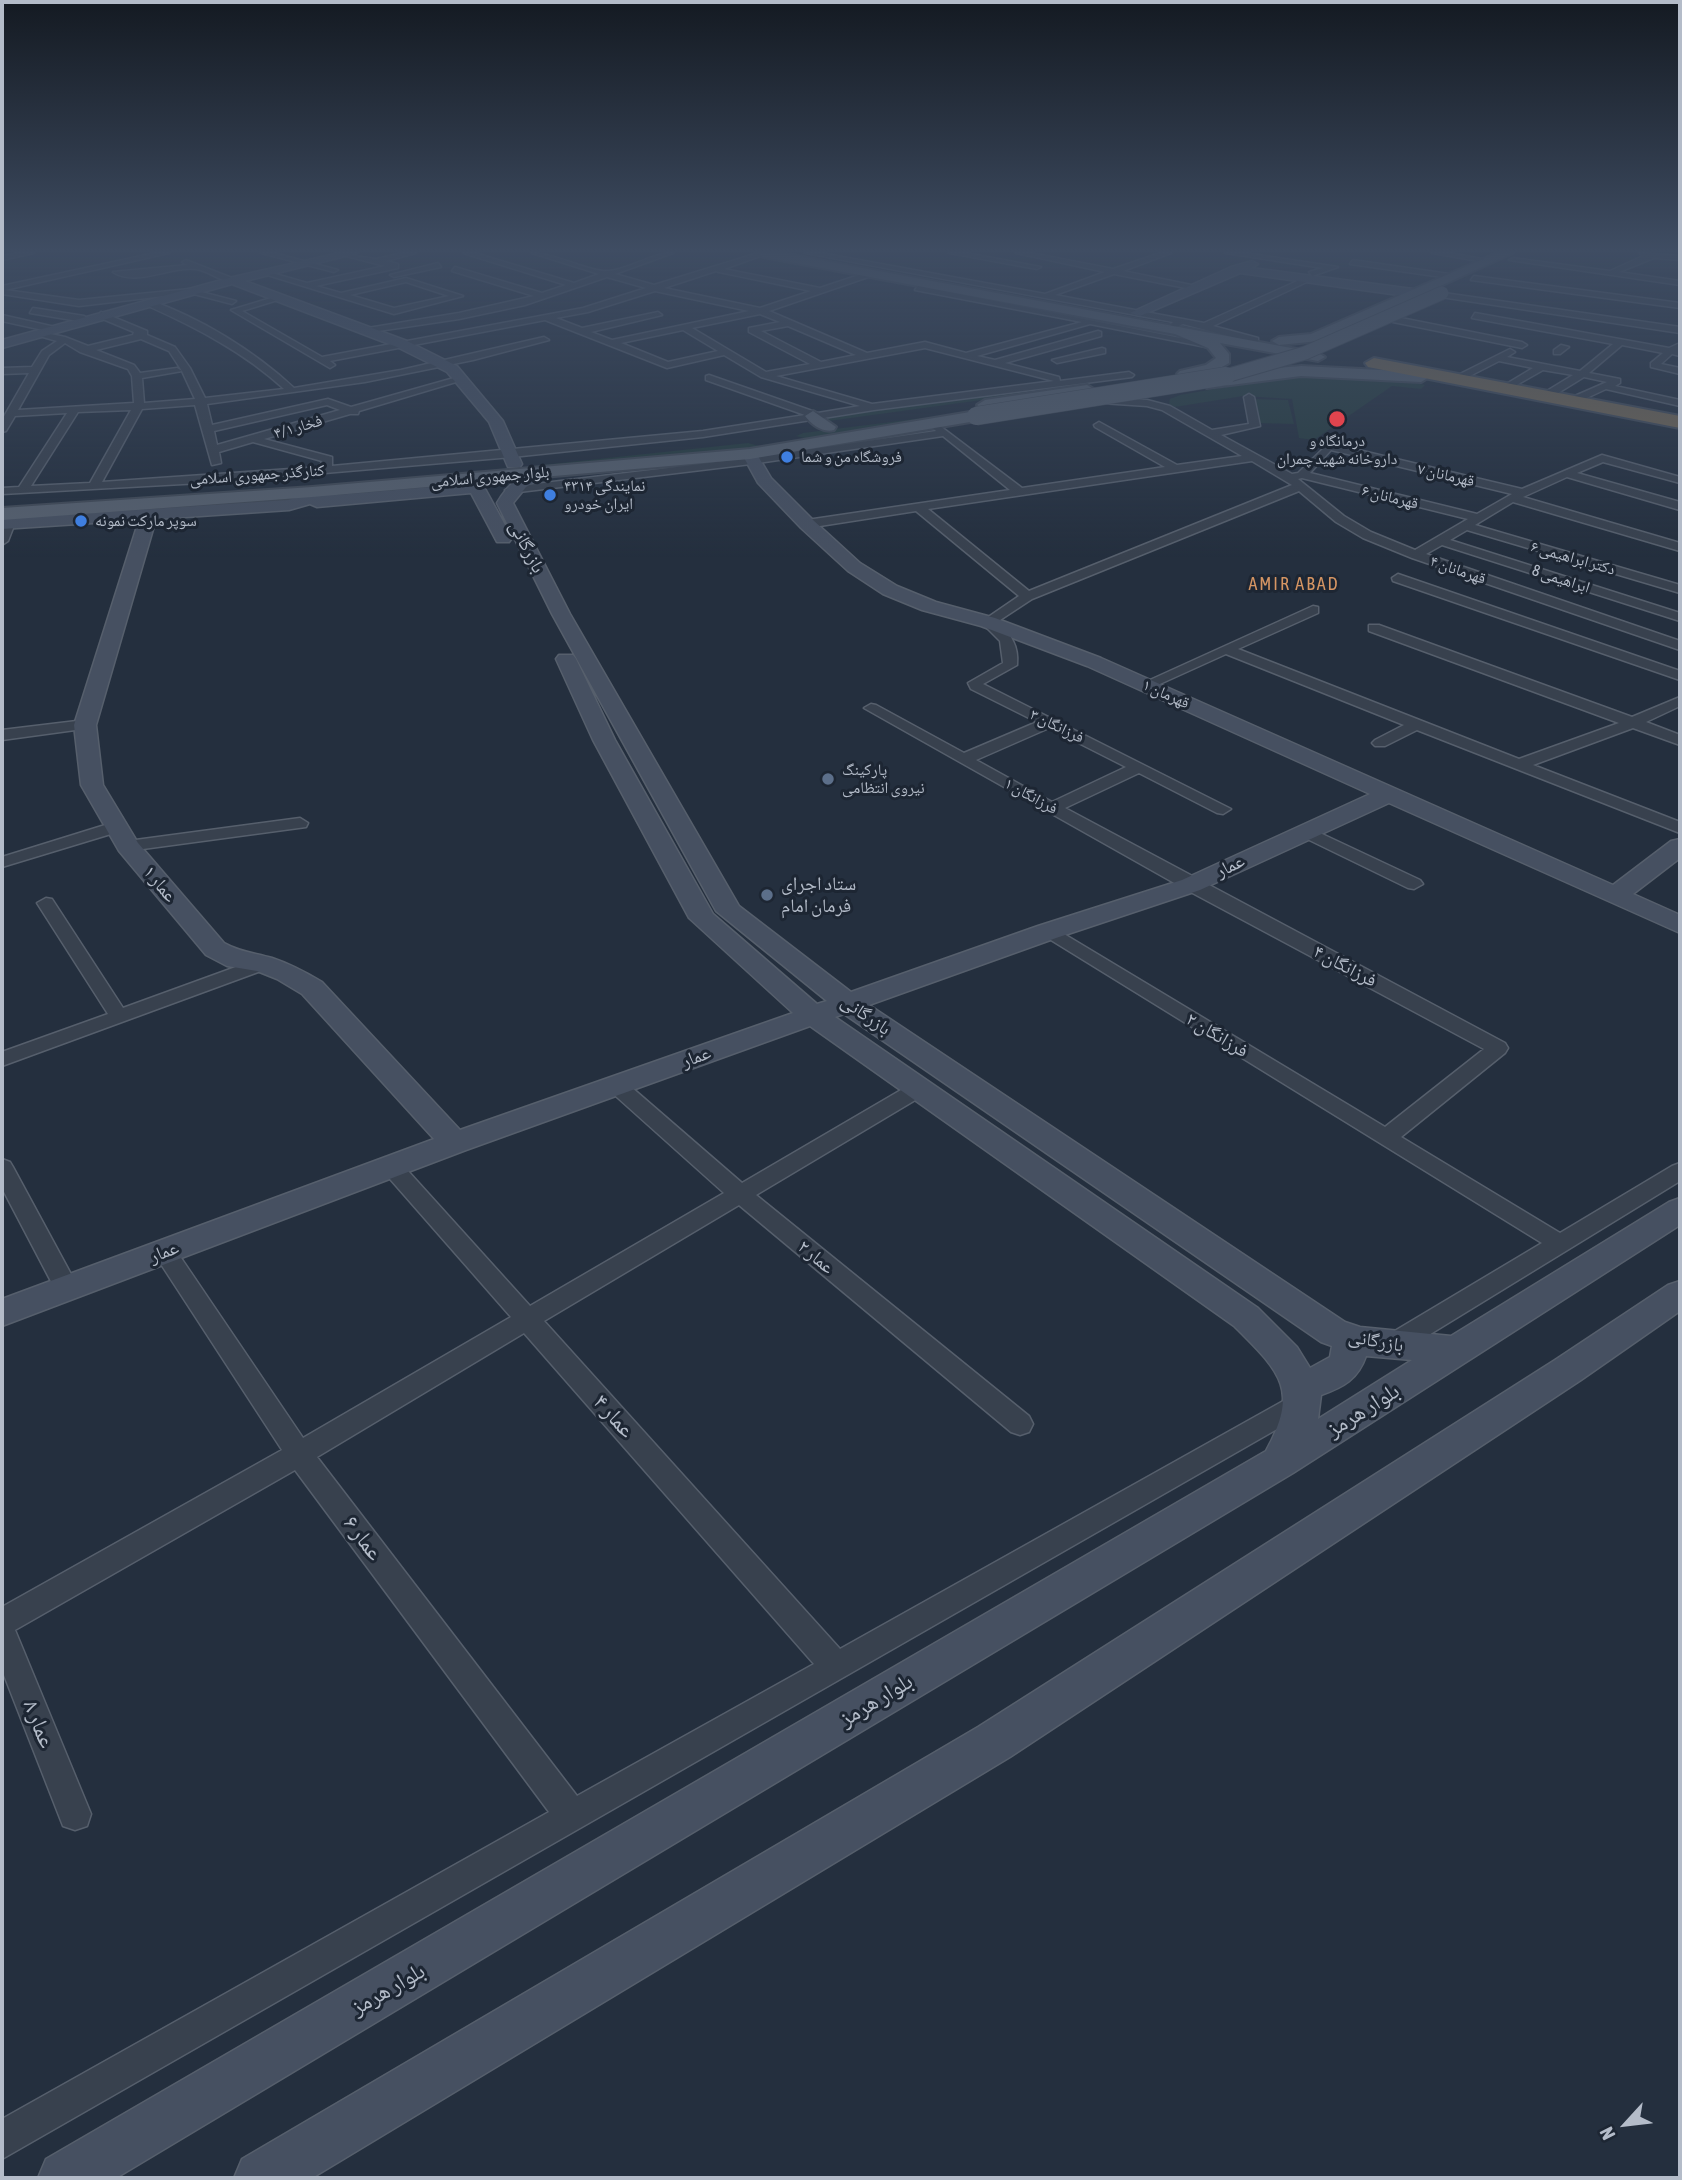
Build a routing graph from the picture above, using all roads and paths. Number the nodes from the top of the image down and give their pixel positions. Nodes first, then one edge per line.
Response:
1 (44, 355) edge
2 (99, 355) edge
3 (175, 355) edge
4 (245, 355) edge
5 (312, 355) edge
6 (346, 355) edge
7 (378, 355) edge
8 (432, 355) edge
9 (444, 355) edge
10 (640, 355) edge
11 (714, 355) edge
12 (731, 355) edge
13 (800, 355) edge
14 (863, 355) edge
15 (873, 355) edge
16 (966, 355) edge
17 (1026, 355) edge
18 (1065, 355) edge
19 (1083, 355) edge
20 (1218, 355) edge
21 (1228, 355) edge
22 (1275, 355) edge
23 (1303, 355) edge
24 (1315, 355) edge
25 (1352, 355) edge
26 (1504, 355) edge
27 (1605, 355) edge
28 (1674, 355) edge
29 (435, 356) junction
30 (866, 356) junction
31 (1071, 357) junction
32 (384, 358) dead end
33 (1498, 358) junction
34 (320, 360) junction
35 (994, 363) junction
36 (820, 365) junction
37 (1541, 367) junction
38 (1018, 369) junction
39 (34, 370) junction
40 (2, 371) edge
41 (177, 371) dead end
42 (1680, 371) edge
43 (1280, 373) junction
44 (1129, 374) dead end
45 (764, 375) junction
46 (1041, 375) junction
47 (1581, 375) junction
48 (137, 376) junction
49 (1421, 377) junction
50 (461, 379) junction
51 (709, 379) dead end
52 (1457, 379) junction
53 (350, 381) junction
54 (1067, 381) junction
55 (1608, 387) junction
56 (1178, 388) junction
57 (1506, 388) junction
58 (292, 391) junction
59 (1099, 394) junction
60 (254, 396) junction
61 (1546, 396) junction
62 (1249, 397) dead end
63 (201, 401) junction
64 (1572, 401) junction
65 (1680, 403) edge
66 (2, 405) edge
67 (139, 405) junction
68 (874, 407) junction
69 (1166, 408) junction
70 (75, 409) junction
71 (354, 412) junction
72 (969, 414) junction
73 (267, 417) junction
74 (7, 418) edge
75 (819, 420) junction
76 (1680, 422) edge
77 (1099, 425) dead end
78 (208, 429) junction
79 (940, 429) junction
80 (1680, 429) edge
81 (790, 431) junction
82 (1212, 433) junction
83 (255, 439) junction
84 (752, 445) junction
85 (815, 445) junction
86 (213, 450) junction
87 (1255, 457) junction
88 (1174, 468) junction
89 (324, 470) junction
90 (544, 472) junction
91 (1563, 474) junction
92 (219, 478) junction
93 (1298, 480) junction
94 (1680, 480) edge
95 (497, 483) junction
96 (94, 486) junction
97 (23, 490) junction
98 (337, 490) junction
99 (2, 491) edge
100 (1020, 492) junction
101 (59, 495) junction
102 (1518, 495) junction
103 (289, 505) junction
104 (2, 506) edge
105 (1680, 506) edge
106 (918, 507) junction
107 (149, 514) junction
108 (1478, 518) junction
109 (4, 520) edge
110 (807, 524) junction
111 (1466, 526) junction
112 (2, 541) edge
113 (1442, 541) junction
114 (1680, 547) edge
115 (1416, 555) junction
116 (531, 573) junction
117 (1398, 578) dead end
118 (1680, 589) edge
119 (1027, 596) junction
120 (1313, 610) dead end
121 (1680, 617) edge
122 (988, 622) junction
123 (1374, 628) dead end
124 (1680, 632) edge
125 (1662, 640) junction
126 (1680, 646) edge
127 (1225, 649) junction
128 (1680, 676) edge
129 (1146, 685) junction
130 (1680, 701) edge
131 (871, 708) dead end
132 (1050, 722) junction
133 (1632, 723) junction
134 (1416, 724) junction
135 (85, 725) junction
136 (2, 735) edge
137 (1680, 740) edge
138 (1380, 743) dead end
139 (964, 759) junction
140 (1517, 765) junction
141 (1139, 767) junction
142 (1387, 795) junction
143 (1052, 808) junction
144 (1223, 809) dead end
145 (300, 823) dead end
146 (1680, 828) edge
147 (1305, 831) junction
148 (123, 836) junction
149 (1680, 846) edge
150 (4, 857) edge
151 (1191, 884) junction
152 (1414, 884) dead end
153 (1615, 896) junction
154 (47, 903) dead end
155 (1680, 925) edge
156 (1047, 932) junction
157 (262, 964) junction
158 (847, 1003) junction
159 (812, 1015) junction
160 (119, 1016) junction
161 (2, 1059) edge
162 (617, 1085) junction
163 (920, 1088) junction
164 (1387, 1137) junction
165 (455, 1143) junction
166 (391, 1166) junction
167 (2, 1167) edge
168 (1680, 1171) edge
169 (740, 1194) junction
170 (1680, 1210) edge
171 (1559, 1244) junction
172 (164, 1252) junction
173 (67, 1289) junction
174 (1680, 1294) edge
175 (2, 1313) edge
176 (527, 1320) junction
177 (1349, 1338) junction
178 (1392, 1345) junction
179 (1455, 1351) junction
180 (1301, 1393) junction
181 (1020, 1424) dead end
182 (299, 1454) junction
183 (1280, 1462) junction
184 (2, 1622) edge
185 (2, 1633) edge
186 (835, 1666) junction
187 (75, 1814) dead end
188 (572, 1816) junction
189 (2, 2140) edge
190 (65, 2178) edge
191 (261, 2178) edge

1 - 39 street
2 - 48 street
3 - 63 street
4 - 58 street
5 - 34 street
6 - 34 street
7 - 32 street
8 - 29 street, بازرگانی
9 - 29 street
10 - 11 street
12 - 45 street
13 - 36 street
14 - 30 street
15 - 30 street, قهرمانان ۴
16 - 35 street, قهرمانان ۴
17 - 35 street
18 - 31 street
19 - 31 street
20 - 59 main road
21 - 43 main road
22 - 72 main road, bridge
23 - 72 main road, bridge
24 - 49 main road
25 - 52 highway
26 - 33 street
27 - 47 street
28 - 42 street
29 - 50 street, بازرگانی
29 - 53 street
30 - 36 street
31 - 38 street
31 - 46 street
33 - 37 street
33 - 52 street
34 - 53 street
35 - 38 street, قهرمانان ۴
36 - 45 street
37 - 47 street
37 - 57 street
38 - 46 street, قهرمانان ۴
39 - 40 street
39 - 74 street
41 - 48 street
43 - 49 main road
43 - 56 main road
44 - 54 street
45 - 68 street
46 - 54 street, قهرمانان ۴
47 - 55 street
47 - 61 street
48 - 67 street
49 - 80 highway
50 - 71 street, فخار ۴/۱
50 - 95 street, بازرگانی
51 - 75 street
52 - 57 highway
53 - 58 street
54 - 59 street, قهرمانان ۴
54 - 68 street
55 - 64 street
55 - 65 street
56 - 59 main road
56 - 69 street
57 - 61 highway
58 - 60 street
59 - 69 street, قهرمانان ۴
59 - 72 main road
60 - 63 street
60 - 73 street
61 - 64 highway
62 - 82 street
63 - 67 street
63 - 78 street
64 - 76 highway
66 - 74 street
67 - 70 street
67 - 96 street
68 - 75 street
69 - 82 street, قهرمانان ۴
70 - 74 street
70 - 97 street
71 - 73 street
71 - 83 street, فخار ۴/۱
72 - 75 main road, بلوار جمهوری اسلامی
72 - 79 main road, بلوار جمهوری اسلامی
73 - 78 street
75 - 81 main road, بلوار جمهوری اسلامی
75 - 84 street
77 - 88 street
78 - 86 street
79 - 84 street
79 - 85 main road, بلوار جمهوری اسلامی
79 - 100 street
81 - 84 main road, بلوار جمهوری اسلامی
81 - 85 main road
82 - 87 street, قهرمانان ۴
83 - 86 street, فخار ۴/۱
83 - 89 street
84 - 85 main road, بلوار جمهوری اسلامی
84 - 90 main road, بلوار جمهوری اسلامی
84 - 95 street, کنارگذر جمهوری اسلامی
84 - 95 main road, بلوار جمهوری اسلامی
84 - 110 street, قهرمان ۱
86 - 92 street
87 - 88 street
87 - 93 street, قهرمانان ۴
88 - 100 street
89 - 92 street, کنارگذر جمهوری اسلامی
89 - 95 street, کنارگذر جمهوری اسلامی
90 - 95 main road, بلوار جمهوری اسلامی
90 - 95 street
91 - 94 street
91 - 102 street
91 - 105 street
92 - 96 street, کنارگذر جمهوری اسلامی
93 - 102 street, قهرمانان ۷
93 - 108 street, قهرمانان ۶
93 - 115 street, قهرمانان ۴
93 - 119 street
95 - 98 main road, بلوار جمهوری اسلامی
95 - 101 main road, بلوار جمهوری اسلامی
95 - 103 street
95 - 116 street, بازرگانی
96 - 101 street, کنارگذر جمهوری اسلامی
97 - 99 street, کنارگذر جمهوری اسلامی
97 - 101 street, کنارگذر جمهوری اسلامی
98 - 103 street
98 - 109 main road, بلوار جمهوری اسلامی
100 - 106 street
101 - 104 main road, بلوار جمهوری اسلامی
102 - 108 street
102 - 114 street, قهرمانان ۷
103 - 107 street
106 - 110 street
106 - 119 street
107 - 109 street
107 - 135 street, عمار ۱
108 - 111 street
109 - 112 street
110 - 122 street, قهرمان ۱
111 - 113 street
111 - 118 street, دکتر ابراهیمی ۶
113 - 115 street
113 - 121 street, ابراهیمی 8
115 - 125 street, قهرمانان ۴
116 - 158 street, بازرگانی
116 - 159 street, بازرگانی
117 - 128 street
119 - 122 street
120 - 127 street
122 - 129 street, قهرمان ۱
122 - 132 street, فرزانگان ۳
123 - 133 street
124 - 125 street
125 - 126 street, قهرمانان ۴
127 - 129 street
127 - 134 street
129 - 142 street, قهرمان ۱
130 - 133 street
131 - 139 street, فرزانگان ۱
132 - 139 street
132 - 141 street, فرزانگان ۳
133 - 137 street
133 - 140 street
134 - 138 street
134 - 140 street
135 - 136 street
135 - 148 street, عمار ۱
139 - 143 street, فرزانگان ۱
140 - 146 street
141 - 143 street
141 - 144 street, فرزانگان ۳
142 - 147 street, عمار
142 - 153 street, قهرمان ۱
143 - 151 street, فرزانگان ۱
145 - 148 street
147 - 151 street, عمار
147 - 152 street
148 - 150 street
148 - 157 street, عمار ۱
149 - 153 street
151 - 156 street, عمار
151 - 164 street, فرزانگان ۴
153 - 155 street, قهرمان ۱
154 - 160 street
156 - 158 street, عمار
156 - 164 street, فرزانگان ۲
157 - 160 street
157 - 165 street, عمار ۱
158 - 159 street, عمار
158 - 177 street, بازرگانی
159 - 162 street, عمار
159 - 163 street, بازرگانی
160 - 161 street
162 - 165 street, عمار
162 - 169 street, عمار ۲
163 - 169 street
163 - 180 street, بازرگانی
164 - 171 street, فرزانگان ۲
165 - 166 street, عمار
166 - 172 street, عمار
166 - 176 street, عمار ۴
167 - 173 street
168 - 171 street
169 - 176 street
169 - 181 street, عمار ۲
170 - 179 street, بلوار هرمز
171 - 178 street
172 - 173 street, عمار
172 - 182 street, عمار ۶
173 - 175 street, عمار
174 - 191 street
176 - 182 street
176 - 186 street, عمار ۴
177 - 178 street, بازرگانی
177 - 180 street
178 - 179 street, بازرگانی
179 - 183 street, بلوار هرمز
180 - 183 street
180 - 186 street
182 - 184 street
182 - 188 street, عمار ۶
183 - 190 street, بلوار هرمز
185 - 187 street, عمار ۸
186 - 188 street
188 - 189 street

